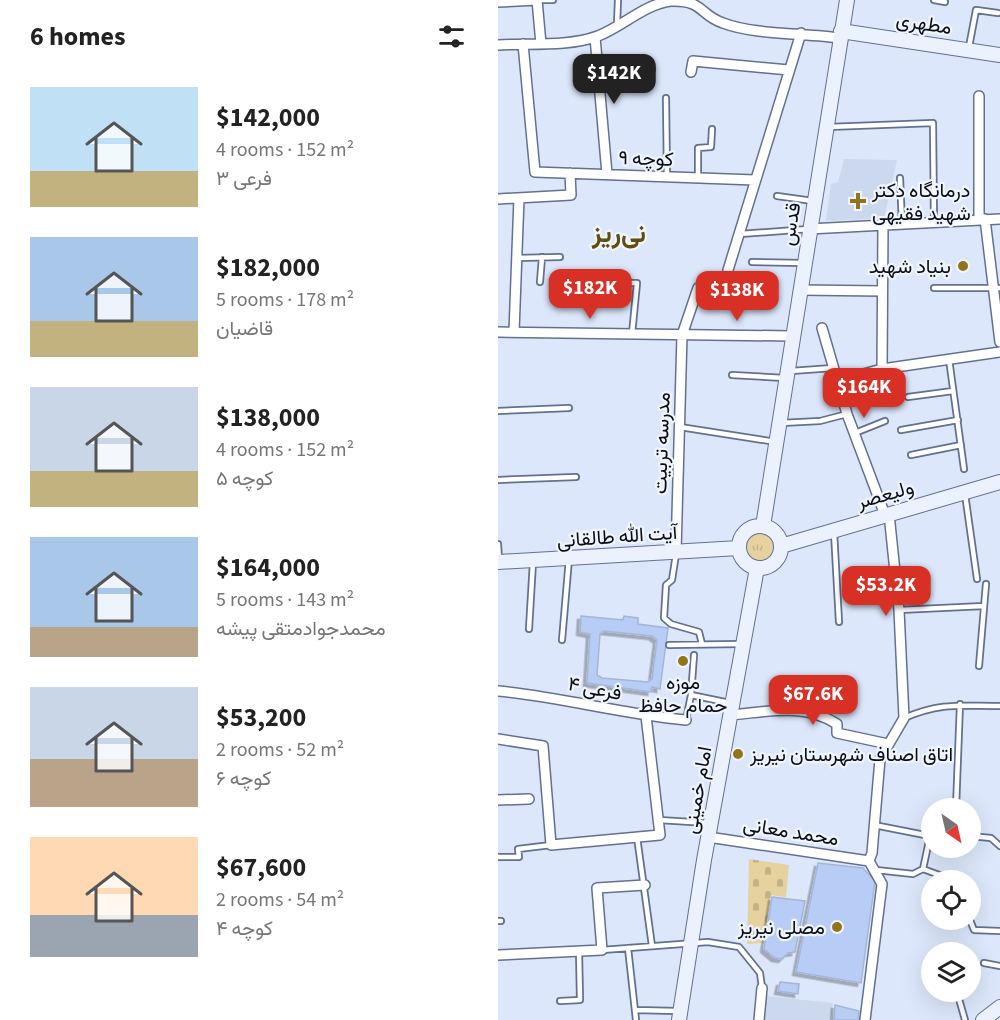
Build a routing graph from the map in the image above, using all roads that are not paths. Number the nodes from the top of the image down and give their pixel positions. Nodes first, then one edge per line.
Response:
1 (537, 0) edge
2 (553, 0) edge
3 (618, 0) edge
4 (847, 0) edge
5 (934, 0) edge
6 (498, 2) edge
7 (945, 2) dead end
8 (998, 13) dead end
9 (617, 27) junction
10 (801, 33) junction
11 (841, 35) junction
12 (595, 37) junction
13 (523, 44) junction
14 (541, 44) junction
15 (498, 45) edge
16 (968, 50) junction
17 (1000, 55) edge
18 (652, 69) dead end
19 (789, 70) junction
20 (598, 71) junction
21 (690, 72) dead end
22 (979, 96) dead end
23 (666, 98) dead end
24 (826, 127) junction
25 (712, 129) dead end
26 (570, 173) junction
27 (607, 174) junction
28 (667, 177) junction
29 (698, 178) junction
30 (900, 178) dead end
31 (755, 180) junction
32 (777, 196) dead end
33 (519, 198) junction
34 (498, 199) edge
35 (813, 201) junction
36 (1000, 219) edge
37 (982, 220) junction
38 (934, 222) junction
39 (902, 224) junction
40 (883, 225) junction
41 (809, 229) junction
42 (739, 234) junction
43 (542, 257) junction
44 (560, 257) dead end
45 (517, 258) junction
46 (752, 262) dead end
47 (803, 263) junction
48 (728, 270) dead end
49 (540, 282) dead end
50 (588, 284) dead end
51 (698, 288) dead end
52 (934, 288) dead end
53 (997, 288) edge
54 (799, 290) junction
55 (882, 291) junction
56 (822, 328) dead end
57 (498, 332) edge
58 (514, 332) junction
59 (632, 334) junction
60 (682, 335) junction
61 (791, 336) junction
62 (1000, 342) edge
63 (1000, 352) edge
64 (949, 359) junction
65 (833, 368) junction
66 (882, 369) junction
67 (732, 375) dead end
68 (785, 375) junction
69 (837, 381) junction
70 (953, 390) junction
71 (908, 397) dead end
72 (569, 408) dead end
73 (498, 411) edge
74 (847, 414) junction
75 (958, 420) junction
76 (885, 421) dead end
77 (778, 423) junction
78 (679, 427) junction
79 (901, 430) dead end
80 (855, 433) junction
81 (776, 442) junction
82 (961, 445) junction
83 (911, 455) dead end
84 (964, 469) dead end
85 (576, 477) dead end
86 (498, 480) edge
87 (1000, 482) edge
88 (965, 492) junction
89 (887, 514) junction
90 (763, 526) junction
91 (834, 529) junction
92 (498, 544) edge
93 (781, 546) junction
94 (738, 548) junction
95 (676, 552) junction
96 (569, 559) junction
97 (533, 561) junction
98 (498, 562) edge
99 (757, 568) junction
100 (977, 579) dead end
101 (986, 584) dead end
102 (984, 606) junction
103 (899, 610) junction
104 (839, 622) dead end
105 (529, 629) dead end
106 (562, 640) dead end
107 (702, 644) junction
108 (743, 644) junction
109 (669, 645) dead end
110 (694, 655) dead end
111 (979, 666) dead end
112 (498, 691) edge
113 (691, 695) junction
114 (960, 704) junction
115 (1000, 706) edge
116 (731, 709) junction
117 (646, 716) junction
118 (903, 718) junction
119 (686, 720) joint
120 (498, 739) edge
121 (888, 744) junction
122 (956, 798) edge
123 (529, 799) dead end
124 (498, 800) edge
125 (658, 820) junction
126 (874, 825) junction
127 (709, 830) junction
128 (921, 834) edge
129 (637, 837) junction
130 (981, 837) edge
131 (551, 845) junction
132 (1000, 846) edge
133 (498, 857) edge
134 (926, 858) edge
135 (869, 861) junction
136 (923, 869) joint
137 (876, 870) junction
138 (645, 885) junction
139 (974, 930) edge
140 (1000, 932) edge
141 (691, 944) junction
142 (652, 946) junction
143 (628, 948) junction
144 (602, 950) junction
145 (579, 951) junction
146 (498, 956) edge
147 (984, 963) dead end
148 (1000, 966) edge
149 (762, 988) joint
150 (560, 1001) dead end
151 (960, 1002) edge
152 (1000, 1007) edge
153 (635, 1010) junction
154 (679, 1015) edge
155 (636, 1020) edge
156 (759, 1020) edge
157 (865, 1020) edge
158 (965, 1020) edge
159 (984, 1020) edge

1 - 2 lane
1 - 6 street
1 - 14 street
3 - 9 lane
4 - 11 main road, قدس
5 - 7 lane
8 - 16 lane
9 - 10 street
9 - 12 street
10 - 11 street
10 - 19 street
11 - 16 main road, مطهری
11 - 24 main road, قدس
12 - 14 street
12 - 20 street
13 - 14 street
13 - 15 street
13 - 26 street, کوچه ۹
16 - 17 main road, مطهری
18 - 20 lane
19 - 21 street
19 - 31 street
20 - 27 street
22 - 37 street
23 - 28 lane
24 - 35 main road, قدس
24 - 38 lane
25 - 29 lane
26 - 27 street, کوچه ۹
26 - 33 street
27 - 28 street, کوچه ۹
28 - 29 street, کوچه ۹
29 - 31 street, کوچه ۹
30 - 39 lane
31 - 42 street
32 - 35 lane
33 - 34 street
33 - 45 street
35 - 41 main road, قدس
36 - 37 street
37 - 38 street
37 - 53 street
38 - 39 street
39 - 40 street
40 - 41 street
40 - 55 street
41 - 42 lane
41 - 47 main road, قدس
42 - 48 street
43 - 44 lane
43 - 45 lane
43 - 49 lane
45 - 58 street
46 - 47 lane
47 - 54 main road, قدس
50 - 59 lane
51 - 60 street, مدرسه تربیت
52 - 53 lane
53 - 62 street
54 - 55 street
54 - 61 main road, قدس
55 - 66 street
56 - 65 street
57 - 58 street
58 - 59 street
59 - 60 street
60 - 61 street
60 - 78 street, مدرسه تربیت
61 - 68 main road, قدس
63 - 64 street
64 - 66 street
64 - 70 lane
65 - 68 lane
65 - 69 street
66 - 69 street
67 - 68 lane
68 - 77 main road, قدس
69 - 74 street
70 - 71 lane
70 - 75 lane
72 - 73 lane
74 - 77 lane
74 - 80 street
75 - 79 lane
75 - 82 lane
76 - 80 lane
77 - 81 main road, قدس
78 - 81 lane
78 - 95 street, مدرسه تربیت
80 - 89 street
81 - 90 main road, قدس
82 - 83 lane
82 - 84 lane
85 - 86 lane
87 - 88 main road, ولیعصر
88 - 89 main road, ولیعصر
88 - 100 lane
89 - 91 main road, ولیعصر
89 - 103 street
90 - 93 main road
90 - 94 main road
91 - 93 main road, ولیعصر
91 - 104 lane
92 - 98 lane
93 - 99 main road
94 - 95 main road, آیت الله طالقانی
94 - 99 main road
95 - 96 main road, آیت الله طالقانی
95 - 107 lane
96 - 97 main road, آیت الله طالقانی
96 - 106 lane
97 - 98 main road, آیت الله طالقانی
97 - 105 lane
99 - 108 main road, امام خمینی
101 - 102 lane
102 - 103 lane
102 - 111 lane
103 - 118 street
107 - 108 lane
107 - 109 lane
108 - 116 main road, امام خمینی
110 - 113 lane
112 - 117 street, فرعی ۴
113 - 116 lane
113 - 119 lane
114 - 115 lane
114 - 118 lane
114 - 122 lane
116 - 121 street
116 - 127 main road, امام خمینی
117 - 119 street, فرعی ۴
117 - 125 street
118 - 121 street
120 - 131 street
121 - 126 street
123 - 124 street
125 - 127 lane
125 - 129 street
126 - 128 lane
126 - 135 street
127 - 135 street, محمد معانی
127 - 141 main road, امام خمینی
129 - 131 street
129 - 138 lane
130 - 132 lane
131 - 133 lane
134 - 136 lane
135 - 137 street
136 - 137 lane
137 - 157 street
138 - 142 lane
138 - 144 street
139 - 140 lane
141 - 142 lane
141 - 149 lane
141 - 154 main road, امام خمینی
142 - 143 lane
143 - 144 lane
143 - 153 lane
144 - 145 street
145 - 146 street
145 - 150 lane
147 - 148 lane
149 - 156 street
151 - 158 lane
152 - 159 main road
153 - 154 lane
153 - 155 lane

